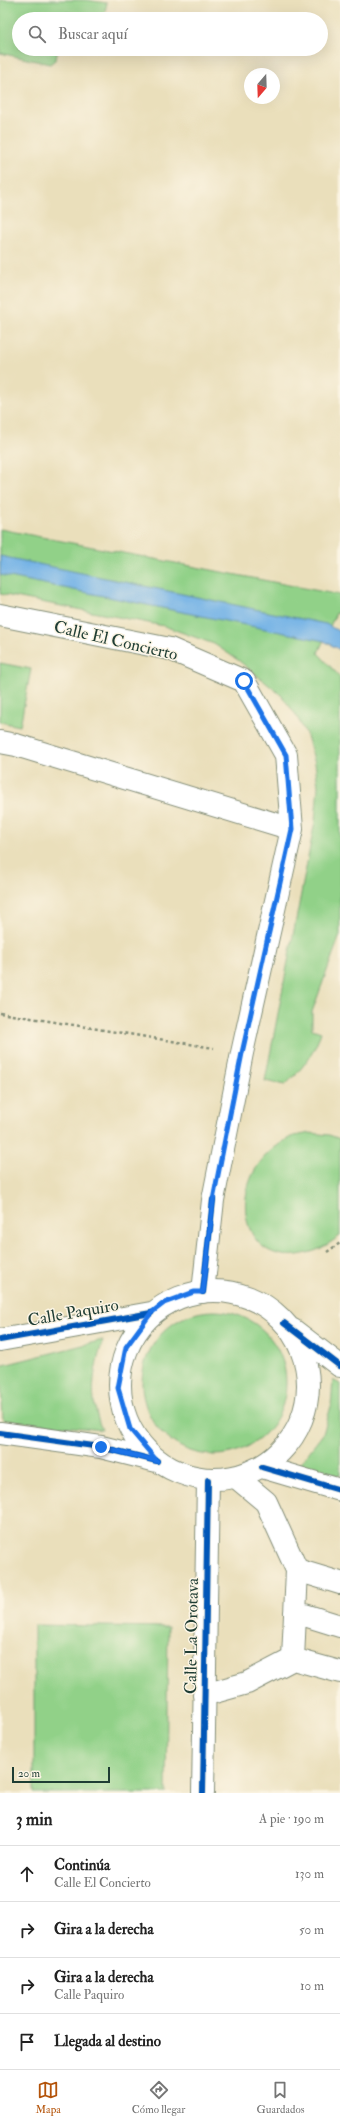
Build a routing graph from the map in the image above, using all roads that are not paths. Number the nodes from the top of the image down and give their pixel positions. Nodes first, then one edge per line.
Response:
1 (0, 616) edge
2 (0, 742) edge
3 (292, 829) junction
4 (203, 1292) junction
5 (151, 1313) junction
6 (284, 1323) junction
7 (0, 1340) edge
8 (340, 1366) edge
9 (0, 1433) edge
10 (157, 1461) junction
11 (262, 1467) junction
12 (236, 1477) junction
13 (208, 1480) junction
14 (340, 1490) edge
15 (297, 1570) junction
16 (340, 1582) edge
17 (295, 1612) junction
18 (340, 1626) edge
19 (293, 1659) junction
20 (340, 1672) edge
21 (204, 1695) junction
22 (203, 1793) edge

1 - 3 main road, Calle El Concierto
2 - 3 main road
3 - 4 main road, Calle El Concierto
4 - 5 main road
4 - 6 main road
5 - 7 main road, Calle Paquiro
5 - 10 main road
6 - 8 main road
6 - 11 main road
9 - 10 main road
10 - 13 main road
11 - 12 main road
11 - 14 main road
12 - 13 main road
12 - 15 main road
13 - 21 main road, Calle La Orotava
15 - 16 main road
15 - 17 main road
17 - 18 main road
17 - 19 main road
19 - 20 main road
19 - 21 main road
21 - 22 main road, Calle La Orotava

